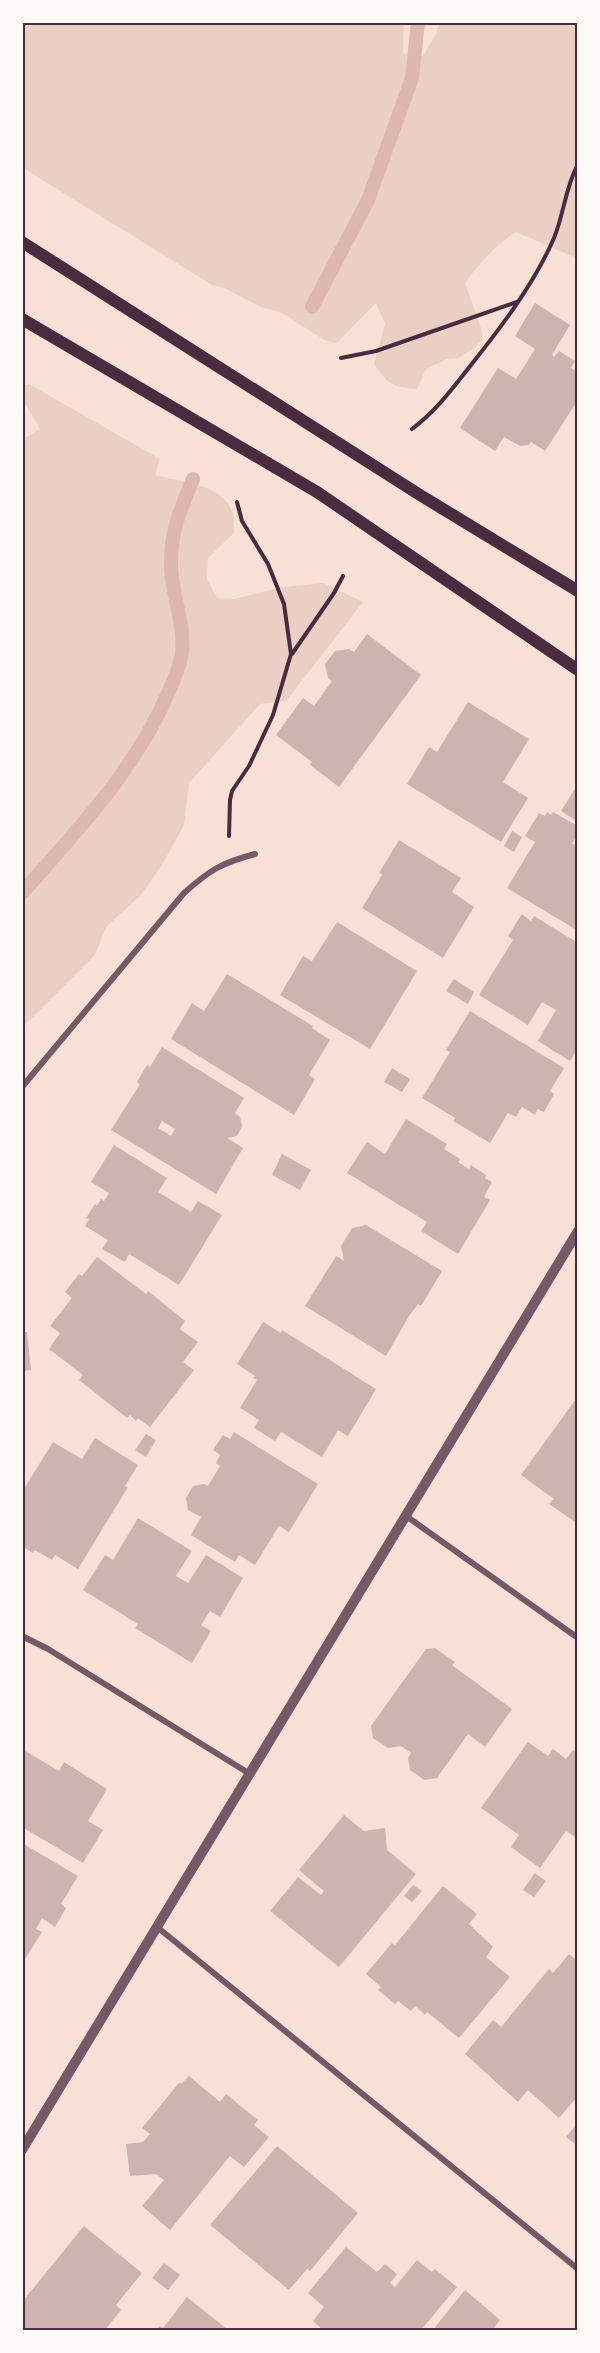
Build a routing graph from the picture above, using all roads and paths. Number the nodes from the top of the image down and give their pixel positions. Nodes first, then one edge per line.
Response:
1 (578, 164) edge
2 (22, 242) edge
3 (518, 302) junction
4 (22, 319) edge
5 (341, 358) dead end
6 (412, 429) dead end
7 (237, 502) dead end
8 (343, 576) dead end
9 (578, 591) edge
10 (291, 654) junction
11 (578, 670) edge
12 (255, 854) dead end
13 (229, 861) junction
14 (22, 1087) edge
15 (578, 1232) edge
16 (406, 1516) junction
17 (22, 1636) edge
18 (578, 1638) edge
19 (250, 1774) junction
20 (157, 1927) junction
21 (22, 2150) edge
22 (578, 2269) edge

1 - 3 path
2 - 9 main road
3 - 5 path
3 - 6 path
4 - 11 main road
7 - 10 path
8 - 10 path
10 - 13 path
12 - 13 street
13 - 14 street
15 - 16 street
16 - 18 street
16 - 19 street
17 - 19 street
19 - 20 street
20 - 21 street
20 - 22 street

